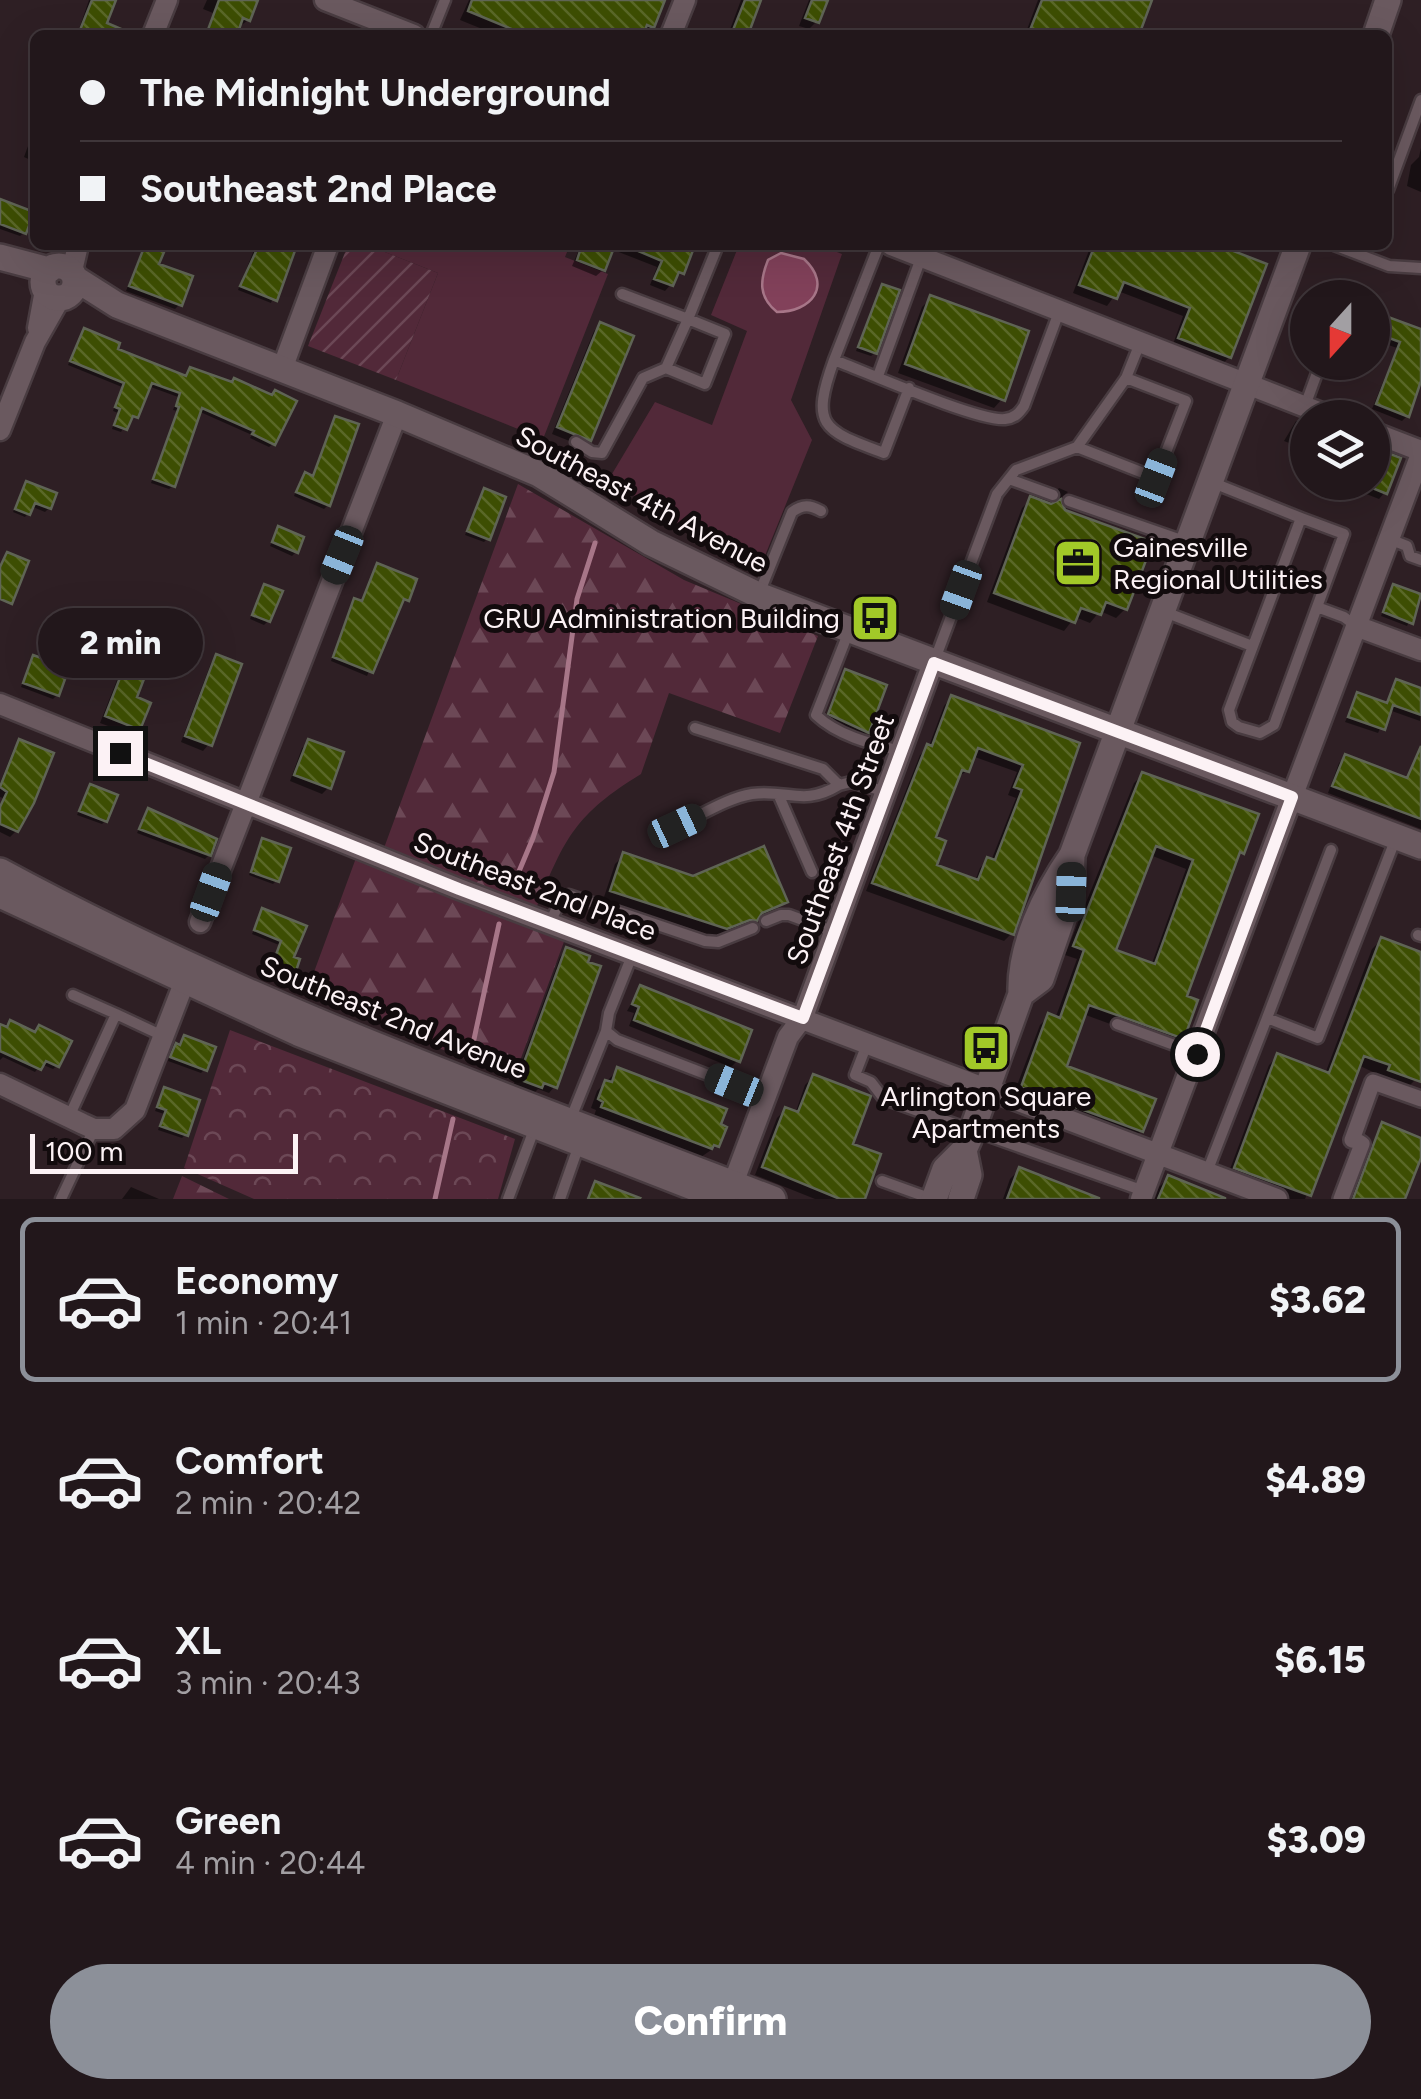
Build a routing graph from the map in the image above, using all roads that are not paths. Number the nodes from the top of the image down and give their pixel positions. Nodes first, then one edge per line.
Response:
1 (167, 0) edge
2 (326, 0) edge
3 (445, 0) edge
4 (686, 0) edge
5 (1388, 0) edge
6 (156, 30) edge
7 (399, 30) edge
8 (434, 30) edge
9 (673, 30) edge
10 (1378, 30) edge
11 (1421, 100) edge
12 (1392, 179) edge
13 (75, 250) edge
14 (326, 250) edge
15 (716, 250) edge
16 (877, 250) edge
17 (903, 250) edge
18 (1296, 250) edge
19 (1365, 250) edge
20 (921, 258) junction
21 (0, 260) edge
22 (1421, 268) edge
23 (59, 278) edge
24 (622, 294) dead end
25 (1059, 312) junction
26 (688, 319) junction
27 (1140, 343) junction
28 (834, 360) junction
29 (666, 368) junction
30 (282, 369) junction
31 (878, 376) junction
32 (1126, 378) junction
33 (1246, 384) junction
34 (909, 388) junction
35 (1290, 400) edge
36 (398, 414) junction
37 (0, 430) edge
38 (1390, 440) edge
39 (576, 442) dead end
40 (1077, 448) junction
41 (1421, 453) edge
42 (1010, 478) junction
43 (1210, 482) junction
44 (1053, 495) dead end
45 (1069, 501) dead end
46 (821, 510) dead end
47 (1302, 518) junction
48 (1389, 539) junction
49 (1188, 543) junction
50 (1421, 560) edge
51 (758, 595) junction
52 (1317, 607) junction
53 (1162, 611) junction
54 (1356, 626) junction
55 (849, 630) junction
56 (1252, 646) junction
57 (1421, 650) edge
58 (934, 663) junction
59 (1, 706) edge
60 (695, 728) dead end
61 (1118, 732) junction
62 (902, 752) junction
63 (839, 785) junction
64 (888, 793) junction
65 (779, 796) junction
66 (1292, 797) junction
67 (245, 802) junction
68 (677, 826) dead end
69 (1409, 841) edge
70 (1331, 850) dead end
71 (0, 872) edge
72 (812, 872) dead end
73 (0, 895) edge
74 (766, 921) dead end
75 (200, 922) dead end
76 (550, 922) junction
77 (752, 928) dead end
78 (835, 932) junction
79 (633, 953) junction
80 (185, 973) junction
81 (72, 994) dead end
82 (116, 1014) junction
83 (803, 1018) junction
84 (1268, 1018) junction
85 (1117, 1024) dead end
86 (606, 1031) junction
87 (163, 1036) junction
88 (868, 1043) junction
89 (1197, 1054) junction
90 (0, 1084) edge
91 (734, 1085) dead end
92 (986, 1090) junction
93 (1421, 1100) edge
94 (69, 1117) junction
95 (535, 1127) junction
96 (100, 1130) junction
97 (575, 1133) junction
98 (968, 1141) junction
99 (1159, 1154) junction
100 (1207, 1172) junction
101 (882, 1181) dead end
102 (728, 1194) edge
103 (1143, 1195) edge
104 (60, 1199) edge
105 (508, 1199) edge
106 (560, 1199) edge
107 (773, 1199) edge
108 (933, 1199) edge
109 (961, 1199) edge
110 (1277, 1199) edge
111 (1341, 1199) edge

1 - 6 street
2 - 7 street
3 - 8 lane
4 - 9 street
5 - 10 street
11 - 12 lane
13 - 23 street
14 - 30 street
15 - 26 lane
16 - 28 lane
17 - 20 street
18 - 33 street
19 - 22 lane
20 - 25 street
20 - 31 lane
21 - 23 street, Southeast 4th Avenue
23 - 30 street, Southeast 4th Avenue
23 - 37 street
24 - 26 lane
25 - 27 street
25 - 34 lane
26 - 29 lane
26 - 29 lane
27 - 32 lane
27 - 33 street
28 - 31 lane
28 - 34 lane
29 - 39 lane
30 - 36 street, Southeast 4th Avenue
31 - 34 lane
32 - 40 lane
32 - 40 lane
33 - 35 street
33 - 43 street
36 - 51 street, Southeast 4th Avenue
36 - 67 street
38 - 41 street
40 - 42 lane
41 - 48 street
42 - 44 lane
42 - 58 lane
43 - 47 lane
43 - 49 street
45 - 49 lane
46 - 51 lane
47 - 52 lane
47 - 56 lane
48 - 50 lane
48 - 54 street
49 - 53 street
51 - 55 street, Southeast 4th Avenue
52 - 54 lane
52 - 56 lane
53 - 56 lane
53 - 61 street
54 - 57 street
54 - 66 street
55 - 58 street, Southeast 4th Avenue
55 - 62 lane
58 - 61 street, Southeast 4th Avenue
58 - 62 street, Southeast 4th Street
59 - 67 street, Southeast 2nd Place
60 - 63 lane
61 - 66 street, Southeast 4th Avenue
61 - 92 street
62 - 64 street, Southeast 4th Street
63 - 64 lane
63 - 65 lane
64 - 78 street, Southeast 4th Street
65 - 68 lane
65 - 72 lane
66 - 69 street, Southeast 4th Avenue
66 - 89 street
67 - 75 street
67 - 76 street, Southeast 2nd Place
69 - 84 lane
70 - 84 lane
71 - 80 street, Southeast 2nd Avenue
73 - 80 street, Southeast 2nd Avenue
74 - 78 lane
76 - 77 lane
76 - 79 street, Southeast 2nd Place
78 - 83 street, Southeast 4th Street
79 - 83 street, Southeast 2nd Place
79 - 86 lane
80 - 87 street
80 - 95 street, Southeast 2nd Avenue
80 - 97 street, Southeast 2nd Avenue
81 - 82 lane
82 - 87 lane
82 - 94 lane
83 - 88 street, Southeast 2nd Place
83 - 102 street, Southeast 4th Street
84 - 100 lane
85 - 89 lane
86 - 91 lane
86 - 97 lane
87 - 96 street
88 - 92 street, Southeast 2nd Place
88 - 98 lane
89 - 99 street
90 - 94 street
92 - 98 street
92 - 99 street, Southeast 2nd Place
93 - 111 street
94 - 96 street
95 - 97 street, Southeast 2nd Avenue
95 - 105 lane
96 - 104 lane
97 - 102 street, Southeast 2nd Avenue
97 - 106 lane
98 - 103 lane
98 - 108 street
98 - 109 street
99 - 100 street, Southeast 2nd Place
99 - 103 street
100 - 110 street, Southeast 2nd Place
101 - 108 lane
102 - 107 street, Southeast 2nd Avenue

